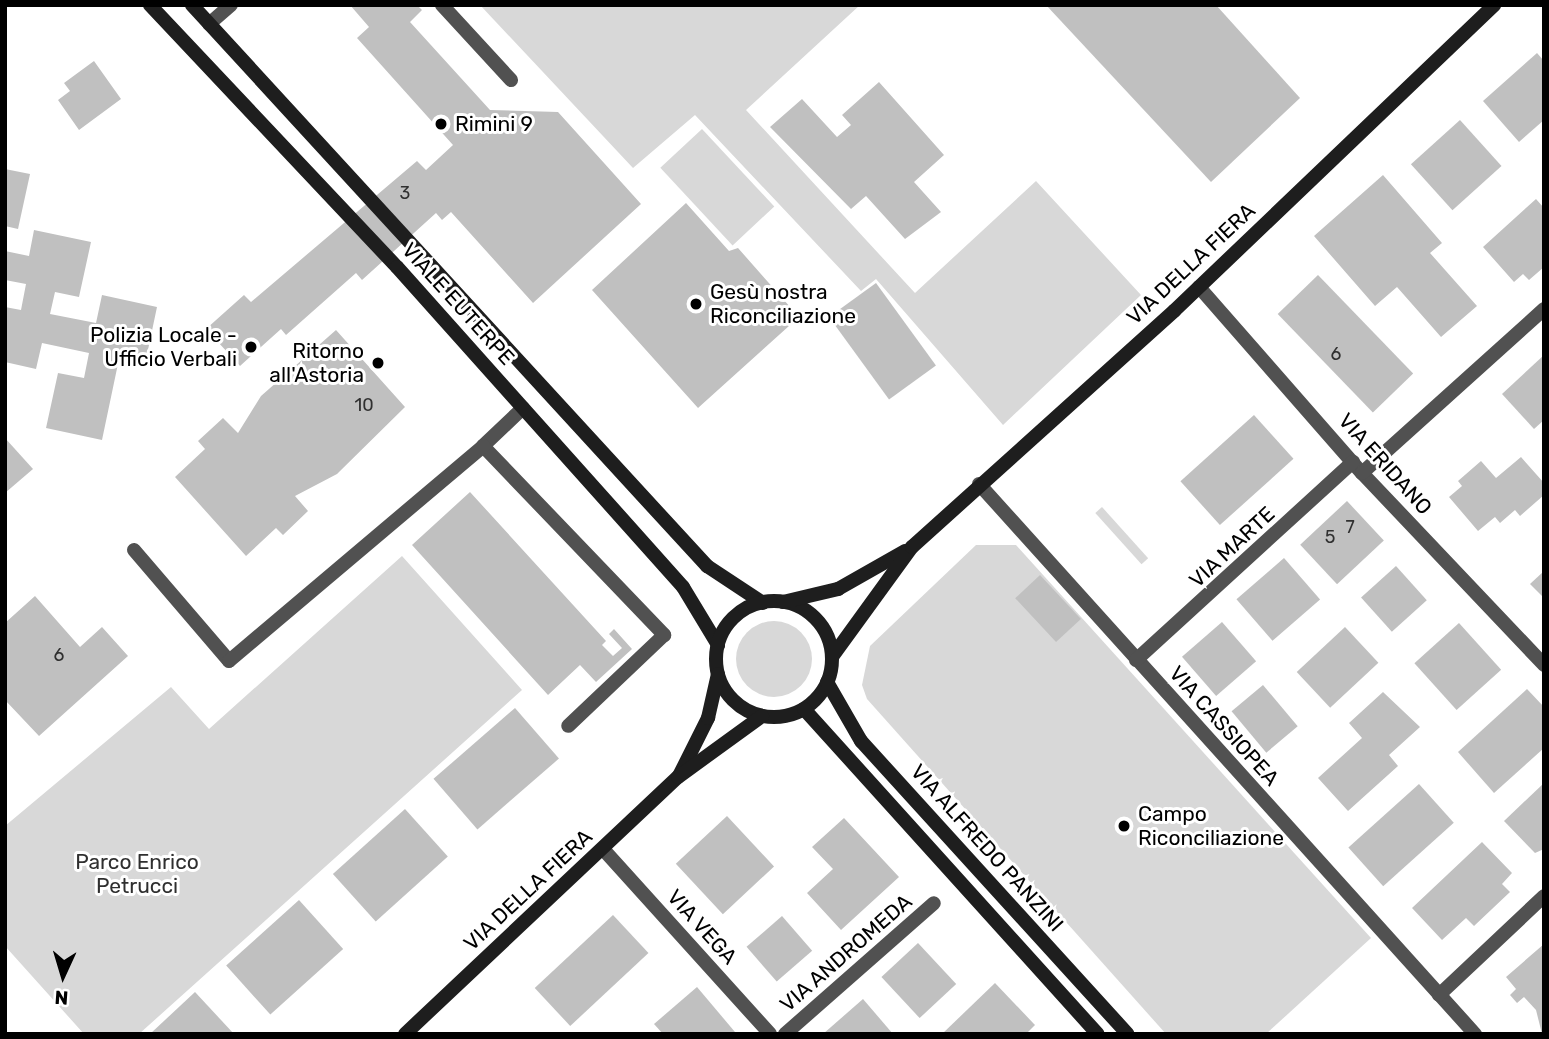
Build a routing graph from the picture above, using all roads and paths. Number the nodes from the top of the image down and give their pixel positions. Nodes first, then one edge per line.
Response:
1 (150, 5) edge
2 (192, 5) edge
3 (231, 5) edge
4 (442, 5) edge
5 (1494, 5) edge
6 (209, 24) junction
7 (511, 80) dead end
8 (1199, 287) junction
9 (1544, 309) edge
10 (523, 408) junction
11 (483, 446) junction
12 (1358, 467) junction
13 (979, 484) junction
14 (912, 547) junction
15 (134, 550) dead end
16 (783, 602) junction
17 (763, 603) junction
18 (718, 645) junction
19 (832, 657) junction
20 (1136, 660) junction
21 (1544, 665) edge
22 (718, 674) junction
23 (827, 682) junction
24 (804, 709) junction
25 (762, 716) junction
26 (568, 726) dead end
27 (678, 777) junction
28 (603, 849) junction
29 (1544, 896) edge
30 (933, 903) dead end
31 (1439, 995) junction
32 (405, 1034) edge
33 (771, 1034) edge
34 (785, 1034) edge
35 (1098, 1034) edge
36 (1128, 1034) edge
37 (1475, 1034) edge

1 - 10 main road, VIALE EUTERPE
2 - 6 main road, VIALE EUTERPE
3 - 6 street
4 - 7 street
5 - 8 main road, VIA DELLA FIERA
6 - 17 main road, VIALE EUTERPE
8 - 12 street, VIA ERIDANO
8 - 13 main road, VIA DELLA FIERA
9 - 12 street, VIA MARTE
10 - 11 street
10 - 18 main road, VIALE EUTERPE
11 - 15 street
11 - 26 street
12 - 20 street, VIA MARTE
12 - 21 street, VIA ERIDANO
13 - 14 main road, VIA DELLA FIERA
13 - 20 street, VIA CASSIOPEA
14 - 16 main road, VIA DELLA FIERA
14 - 19 main road, VIA DELLA FIERA
16 - 17 main road
16 - 19 main road
17 - 18 main road
18 - 22 main road
19 - 23 main road
20 - 31 street, VIA CASSIOPEA
22 - 25 main road
22 - 27 main road, VIA DELLA FIERA
23 - 24 main road
23 - 36 main road, VIA ALFREDO PANZINI
24 - 25 main road
24 - 35 main road, VIA ALFREDO PANZINI
25 - 27 main road, VIA DELLA FIERA
27 - 28 main road, VIA DELLA FIERA
28 - 32 main road, VIA DELLA FIERA
28 - 33 street, VIA VEGA
29 - 31 street
30 - 34 street, VIA ANDROMEDA
31 - 37 street, VIA CASSIOPEA

